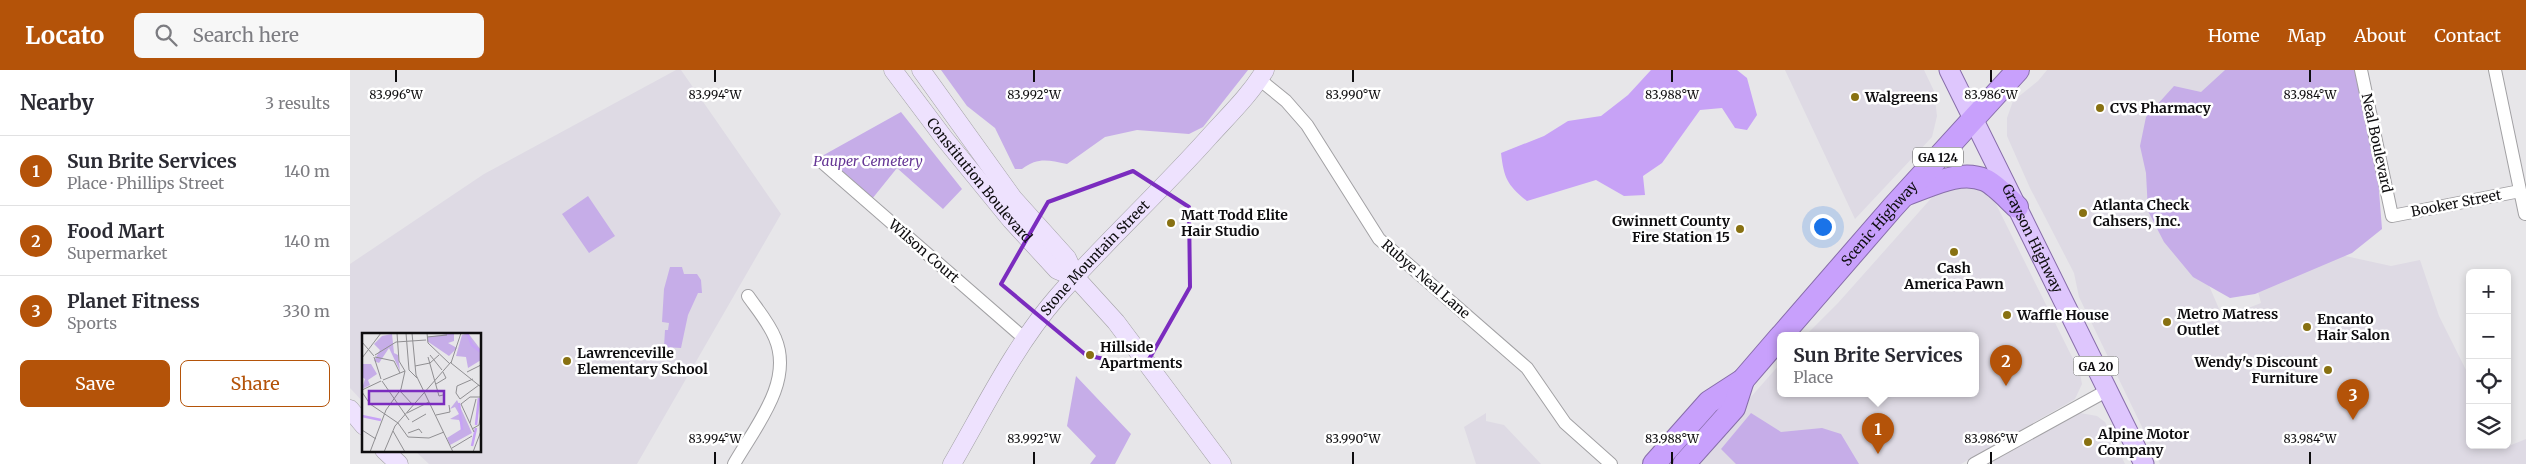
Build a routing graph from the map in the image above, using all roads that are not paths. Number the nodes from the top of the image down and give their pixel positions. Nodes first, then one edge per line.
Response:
1 (893, 70) edge
2 (921, 70) edge
3 (1949, 70) edge
4 (2018, 70) edge
5 (2361, 70) edge
6 (2495, 70) edge
7 (1262, 74) edge
8 (1974, 118) junction
9 (823, 163) dead end
10 (2520, 191) junction
11 (1903, 195) junction
12 (2017, 207) junction
13 (2525, 214) dead end
14 (2392, 216) joint
15 (1076, 278) junction
16 (748, 296) dead end
17 (1784, 332) edge
18 (1025, 339) junction
19 (1777, 341) edge
20 (1743, 380) junction
21 (2108, 390) junction
22 (350, 409) edge
23 (362, 424) edge
24 (386, 452) edge
25 (399, 464) edge
26 (734, 464) edge
27 (952, 464) edge
28 (1222, 464) edge
29 (1611, 464) edge
30 (1654, 464) edge
31 (1684, 464) edge
32 (1974, 464) edge
33 (2144, 464) edge

1 - 15 street, Constitution Boulevard
2 - 15 street, Constitution Boulevard
3 - 8 main road, Grayson Highway
4 - 8 highway, Scenic Highway
5 - 14 street, Neal Boulevard
6 - 10 street
7 - 15 street, Stone Mountain Street
7 - 29 street, Rubye Neal Lane
8 - 11 highway, Scenic Highway / GA 124
8 - 12 main road, Grayson Highway / GA 20
9 - 18 street, Wilson Court
10 - 13 street
10 - 14 street, Booker Street
11 - 12 highway
11 - 17 highway, Scenic Highway / GA 124
12 - 21 main road, Grayson Highway / GA 20
15 - 18 street, Stone Mountain Street
15 - 28 street, Constitution Boulevard
16 - 26 street
18 - 27 street, Stone Mountain Street
19 - 20 highway, Scenic Highway / GA 124
20 - 30 highway, Scenic Highway / GA 124
20 - 31 highway, Scenic Highway / GA 124
21 - 32 street
21 - 33 main road, Grayson Highway / GA 20
22 - 23 street
24 - 25 street

